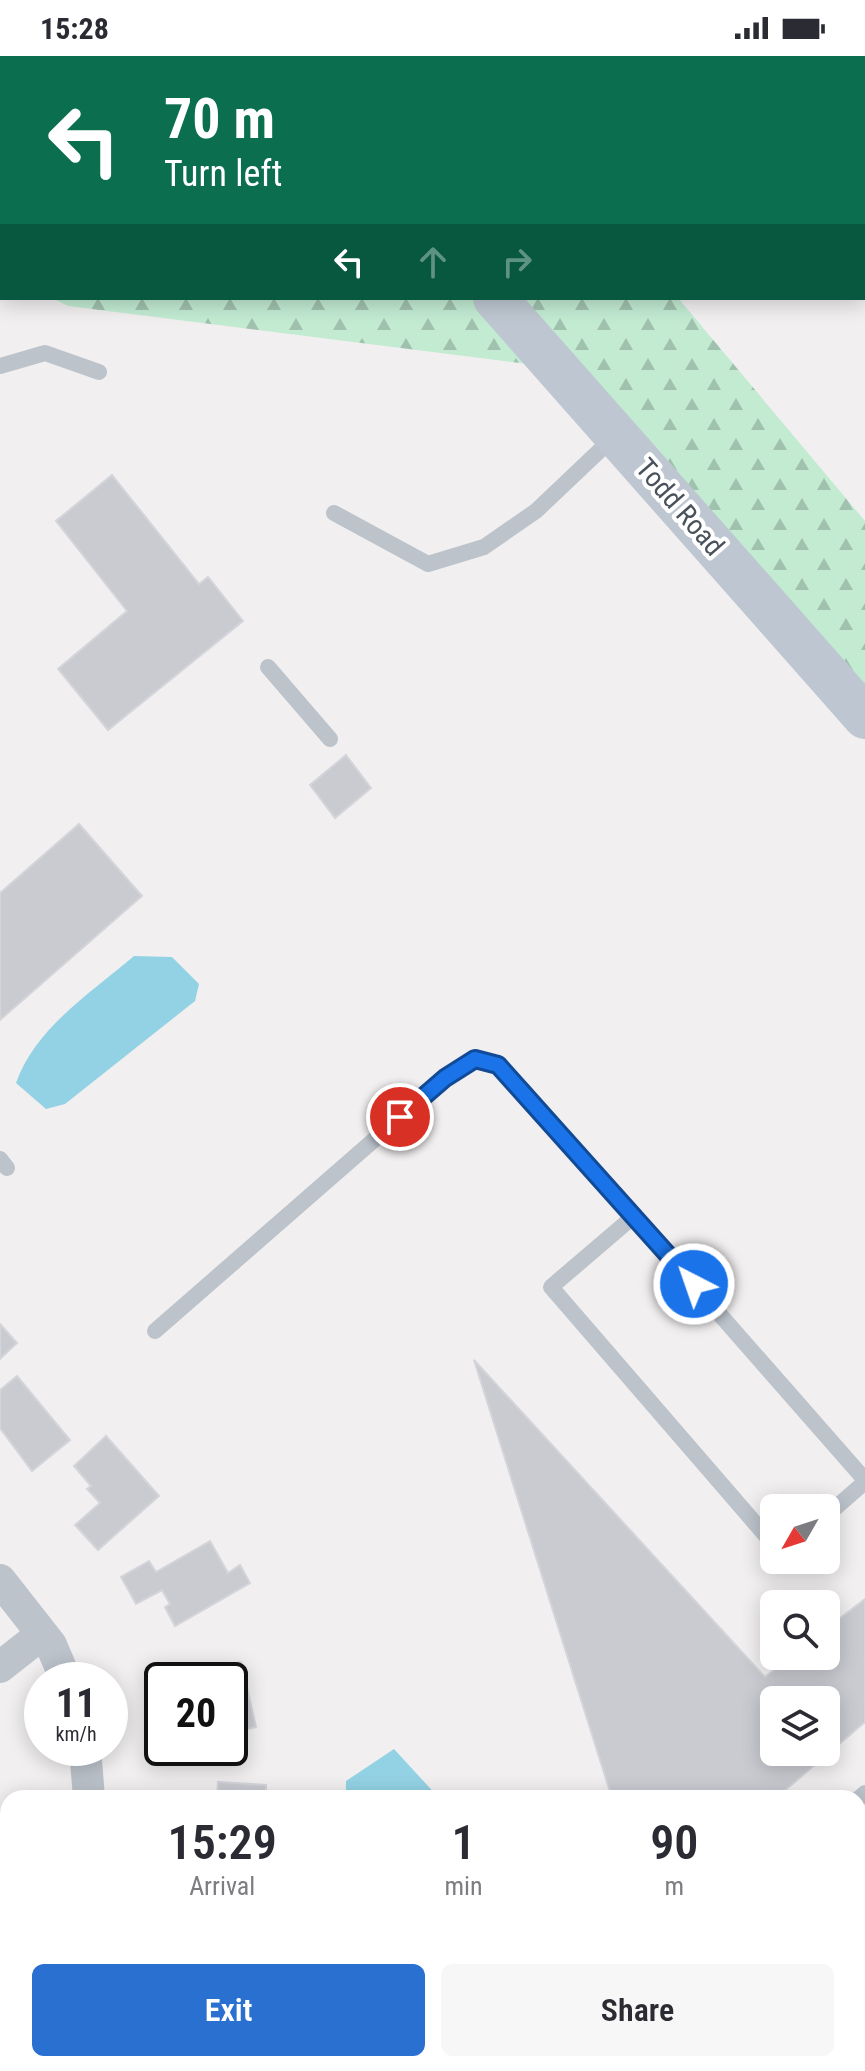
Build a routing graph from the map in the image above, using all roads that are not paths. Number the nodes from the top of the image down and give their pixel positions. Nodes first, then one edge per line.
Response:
1 (497, 300) edge
2 (0, 366) edge
3 (99, 372) dead end
4 (616, 435) junction
5 (334, 513) dead end
6 (268, 667) dead end
7 (865, 717) edge
8 (330, 739) dead end
9 (634, 1216) junction
10 (155, 1331) dead end
11 (865, 1481) edge
12 (840, 1503) edge
13 (760, 1529) edge
14 (0, 1580) edge
15 (42, 1634) junction
16 (58, 1662) edge
17 (0, 1667) edge
18 (86, 1766) edge
19 (88, 1790) edge

1 - 4 street, Todd Road
2 - 3 lane
4 - 5 lane
4 - 7 street, Todd Road
6 - 8 lane
9 - 10 lane
9 - 11 lane
9 - 13 lane
11 - 12 lane
14 - 15 street
15 - 16 street
15 - 17 street
18 - 19 street

